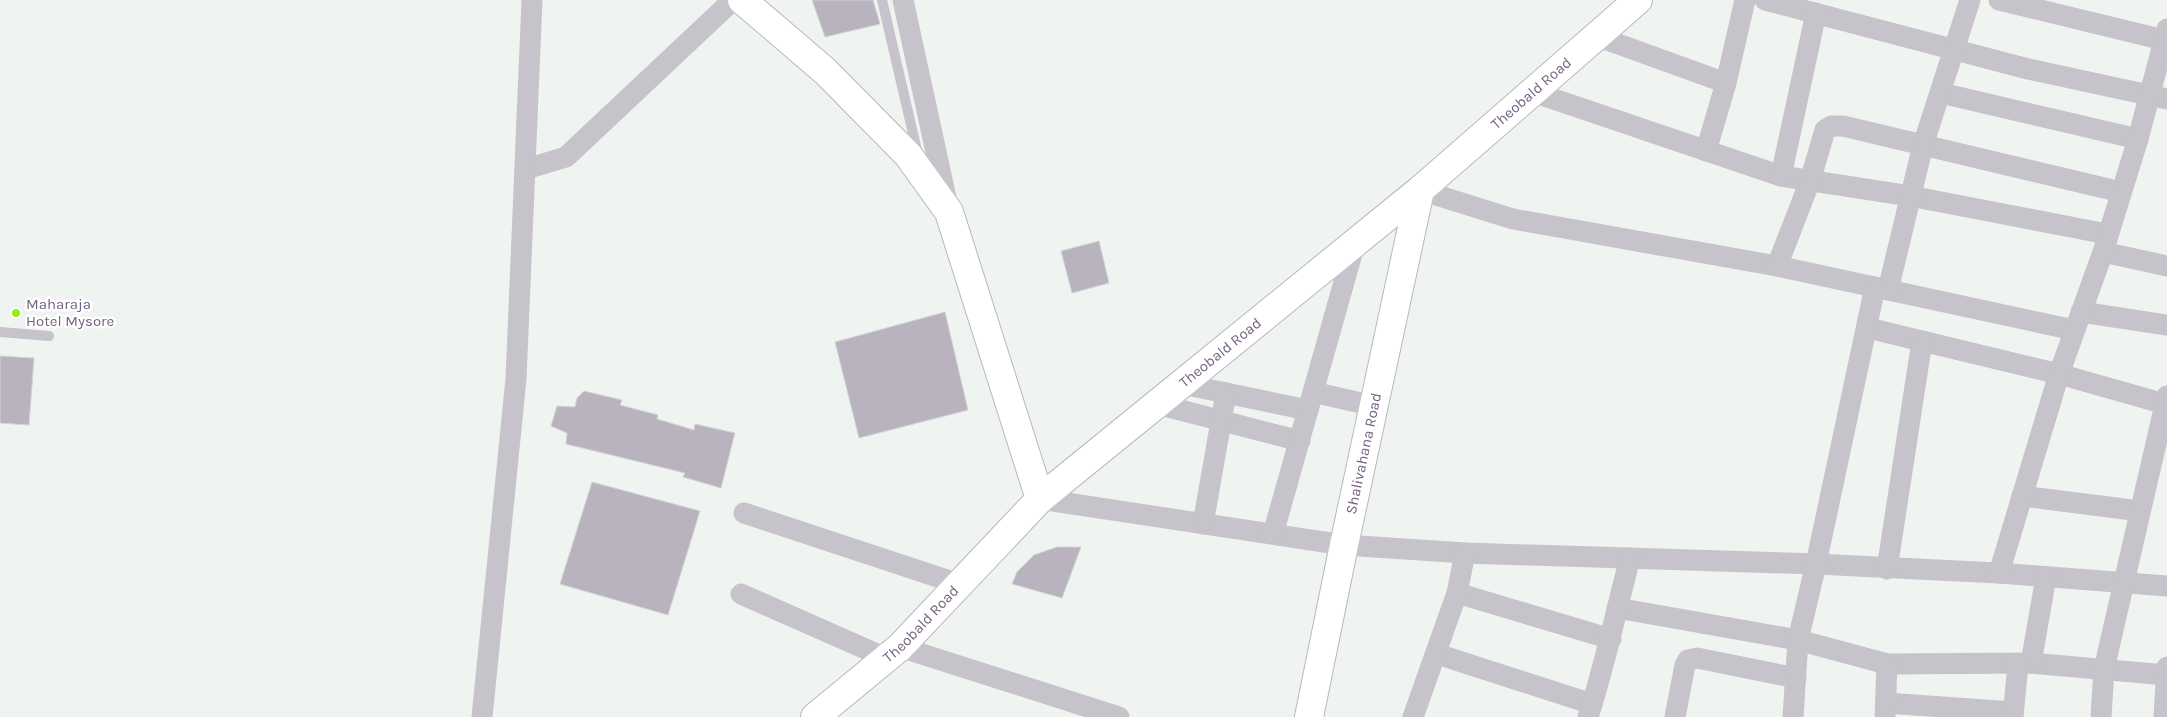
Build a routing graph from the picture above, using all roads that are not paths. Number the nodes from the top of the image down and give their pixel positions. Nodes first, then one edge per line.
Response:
1 (532, 0) edge
2 (734, 0) edge
3 (742, 0) edge
4 (882, 0) edge
5 (903, 0) edge
6 (1638, 0) edge
7 (1745, 0) edge
8 (1765, 0) edge
9 (1970, 0) edge
10 (1999, 0) edge
11 (1816, 13) junction
12 (2166, 35) edge
13 (1596, 36) junction
14 (1956, 49) junction
15 (1726, 83) junction
16 (1532, 92) junction
17 (1941, 93) junction
18 (2158, 96) edge
19 (2138, 139) junction
20 (1923, 145) junction
21 (1706, 151) junction
22 (526, 169) junction
23 (923, 176) junction
24 (1781, 176) junction
25 (1810, 181) junction
26 (1420, 190) junction
27 (2121, 192) junction
28 (1910, 196) junction
29 (949, 212) junction
30 (1356, 243) junction
31 (2105, 243) junction
32 (1777, 266) junction
33 (2167, 266) edge
34 (1882, 288) junction
35 (2077, 321) junction
36 (2167, 325) edge
37 (1868, 328) junction
38 (0, 332) edge
39 (48, 336) dead end
40 (1922, 341) junction
41 (2059, 374) junction
42 (1182, 384) junction
43 (1226, 393) junction
44 (2166, 400) edge
45 (1311, 401) junction
46 (1157, 404) junction
47 (1374, 406) junction
48 (1221, 421) junction
49 (1300, 440) junction
50 (2022, 496) junction
51 (1040, 499) junction
52 (2140, 511) junction
53 (744, 513) dead end
54 (1204, 524) junction
55 (1273, 534) junction
56 (1344, 545) junction
57 (1466, 553) junction
58 (1630, 558) junction
59 (1816, 564) junction
60 (1887, 569) junction
61 (2000, 573) junction
62 (2046, 577) junction
63 (2124, 582) junction
64 (959, 584) junction
65 (2167, 586) edge
66 (1457, 593) junction
67 (740, 594) dead end
68 (1617, 608) junction
69 (1611, 639) junction
70 (1798, 640) junction
71 (893, 652) junction
72 (1437, 654) junction
73 (1888, 664) junction
74 (2025, 664) junction
75 (2167, 667) edge
76 (2104, 669) junction
77 (2166, 675) edge
78 (1796, 678) junction
79 (1590, 710) edge
80 (1886, 710) edge
81 (2013, 714) edge
82 (482, 717) edge
83 (815, 717) edge
84 (1119, 717) edge
85 (1309, 717) edge
86 (1413, 717) edge
87 (1675, 717) edge
88 (1793, 717) edge
89 (2101, 717) edge
90 (2164, 717) edge

1 - 22 street
2 - 22 street
3 - 23 street
4 - 23 lane
5 - 29 street
6 - 13 street, Theobald Road
7 - 15 street
8 - 11 street
9 - 14 street
10 - 12 street
11 - 14 street
11 - 24 street
12 - 18 street
13 - 15 street
13 - 16 street, Theobald Road
14 - 17 street
14 - 18 street
15 - 21 street
16 - 21 street
16 - 26 street, Theobald Road
17 - 19 street
17 - 20 street
18 - 19 street
19 - 27 street
20 - 25 street
20 - 27 street
20 - 28 street
21 - 24 street
22 - 82 street
23 - 29 street
24 - 25 street
25 - 28 street
25 - 32 street
26 - 30 street, Theobald Road
26 - 32 street
26 - 47 street, Shalivahana Road
27 - 31 street
28 - 31 street
28 - 34 street
29 - 51 street
30 - 42 street, Theobald Road
30 - 45 street
31 - 33 street
31 - 35 street
32 - 34 street
34 - 35 street
34 - 37 street
35 - 36 street
35 - 41 street
37 - 40 street
37 - 59 street
38 - 39 lane
40 - 41 street
40 - 60 street
41 - 44 street
41 - 50 street
42 - 43 street
42 - 46 street, Theobald Road
43 - 45 street
43 - 48 street
44 - 52 street
45 - 47 street
45 - 49 street
46 - 48 street
46 - 51 street, Theobald Road
47 - 56 street, Shalivahana Road
48 - 49 street
48 - 54 street
49 - 55 street
50 - 52 street
50 - 61 street
51 - 54 street
51 - 64 street, Theobald Road
52 - 63 street
53 - 64 street
54 - 55 street
55 - 56 street
56 - 57 street
56 - 85 street, Shalivahana Road
57 - 58 street
57 - 66 street
58 - 59 street
58 - 68 street
59 - 60 street
59 - 70 street
60 - 61 street
61 - 62 street
62 - 63 street
62 - 74 street
63 - 65 street
63 - 76 street
64 - 71 street, Theobald Road
66 - 69 street
66 - 72 street
67 - 71 street
68 - 69 street
68 - 70 street
69 - 79 street
70 - 73 street
70 - 78 street
71 - 83 street, Theobald Road
71 - 84 street
72 - 79 street
72 - 86 street
73 - 74 street
73 - 80 street
74 - 76 street
74 - 81 street
75 - 77 street
76 - 77 street
76 - 89 street
77 - 90 street
78 - 87 street
78 - 88 street
80 - 81 street

